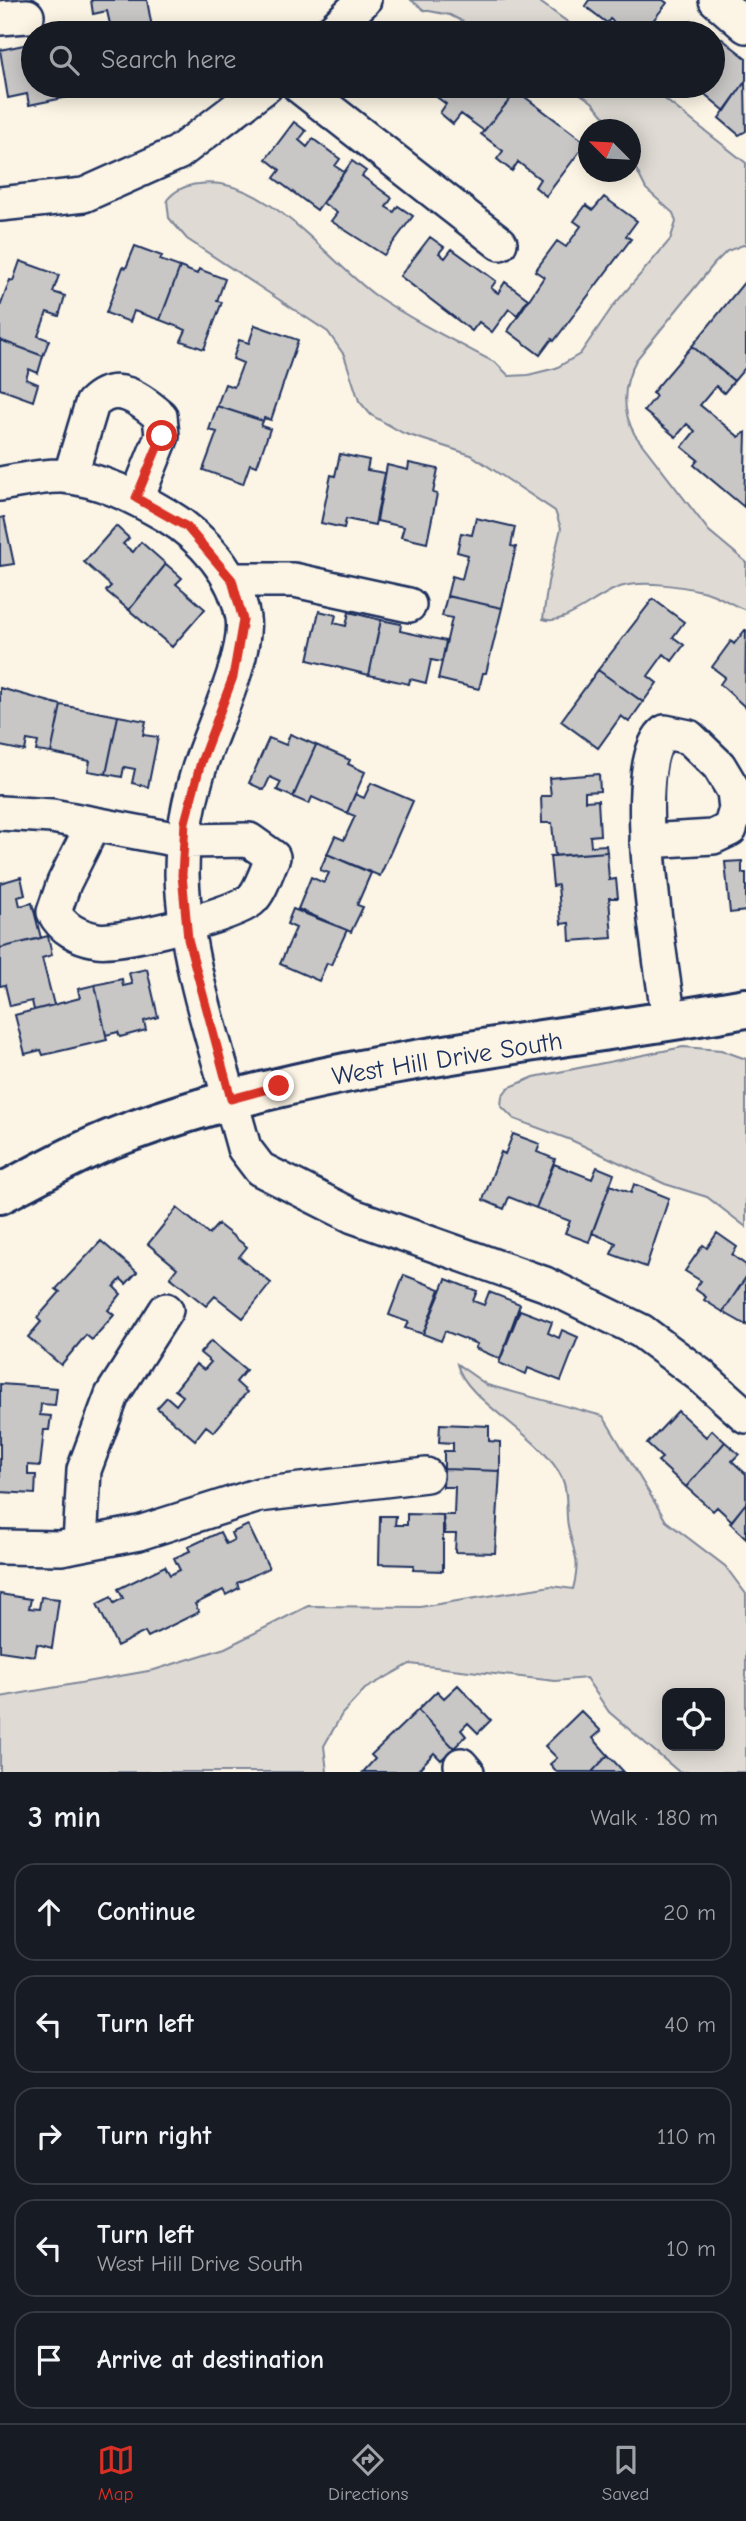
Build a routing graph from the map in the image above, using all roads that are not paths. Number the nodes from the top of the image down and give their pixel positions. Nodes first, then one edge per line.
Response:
1 (364, 0) edge
2 (716, 0) edge
3 (342, 21) edge
4 (746, 26) edge
5 (250, 98) edge
6 (314, 98) edge
7 (0, 204) edge
8 (500, 243) dead end
9 (70, 477) junction
10 (0, 484) edge
11 (136, 498) junction
12 (232, 580) junction
13 (409, 605) dead end
14 (0, 813) edge
15 (93, 825) junction
16 (647, 841) dead end
17 (184, 842) junction
18 (187, 923) junction
19 (746, 1008) edge
20 (669, 1022) junction
21 (231, 1099) junction
22 (0, 1194) edge
23 (166, 1310) dead end
24 (746, 1416) edge
25 (426, 1475) dead end
26 (80, 1544) junction
27 (0, 1547) edge

1 - 3 street
2 - 4 street
5 - 7 street
6 - 8 street
9 - 10 street
9 - 11 street
9 - 11 street
11 - 12 street
12 - 13 street
12 - 17 street
14 - 15 street
15 - 17 street
15 - 18 street
16 - 20 street
17 - 18 street
17 - 18 street
18 - 21 street
19 - 20 street, West Hill Drive South
20 - 21 street, West Hill Drive South
21 - 22 street, West Hill Drive South
21 - 24 street
23 - 26 street
25 - 26 street
26 - 27 street

